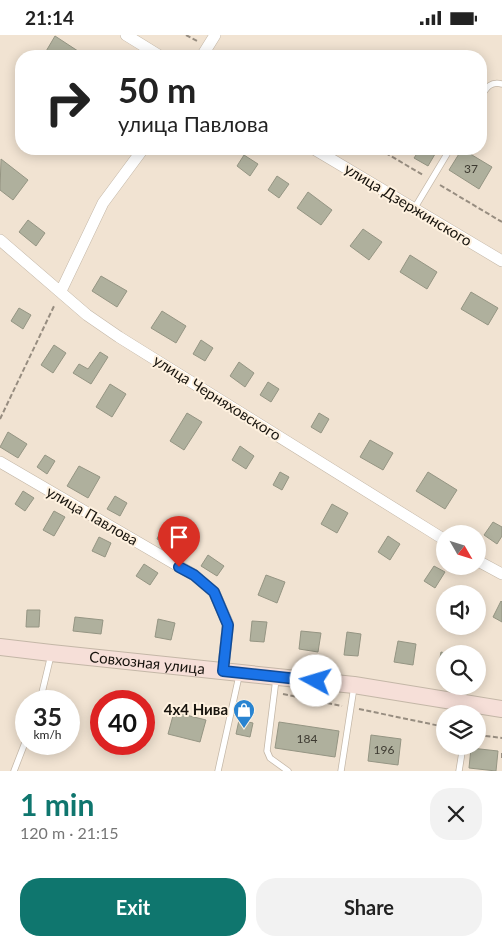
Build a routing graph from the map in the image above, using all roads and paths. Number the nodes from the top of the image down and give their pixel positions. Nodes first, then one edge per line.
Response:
1 (126, 35) edge
2 (215, 35) edge
3 (150, 50) edge
4 (206, 50) edge
5 (502, 84) edge
6 (487, 87) edge
7 (139, 155) edge
8 (324, 155) edge
9 (389, 155) edge
10 (446, 155) edge
11 (431, 180) junction
12 (414, 209) junction
13 (502, 223) edge
14 (0, 240) edge
15 (502, 261) edge
16 (61, 291) junction
17 (0, 419) edge
18 (0, 463) edge
19 (436, 534) edge
20 (486, 565) edge
21 (502, 574) edge
22 (0, 647) edge
23 (51, 653) junction
24 (223, 671) junction
25 (240, 673) junction
26 (277, 677) junction
27 (354, 685) junction
28 (43, 690) edge
29 (502, 709) edge
30 (486, 736) edge
31 (502, 738) edge
32 (502, 753) edge
33 (20, 755) edge
34 (462, 755) edge
35 (502, 758) edge
36 (14, 771) edge
37 (218, 771) edge
38 (288, 771) edge
39 (341, 771) edge
40 (459, 771) edge

1 - 3 street
2 - 4 street
5 - 6 lane
7 - 16 street
8 - 12 street, улица Дзержинского
9 - 11 path
10 - 11 lane
11 - 12 lane
11 - 13 path
12 - 15 street, улица Дзержинского
14 - 16 street, улица Черняховского
16 - 17 path
16 - 19 street, улица Черняховского
18 - 24 street, улица Павлова
20 - 21 street
22 - 23 street, Совхозная улица
23 - 24 street, Совхозная улица
23 - 28 lane
24 - 25 street, Совхозная улица
25 - 26 street, Совхозная улица
25 - 37 lane
26 - 27 street, Совхозная улица
26 - 38 lane
27 - 29 street, Совхозная улица
27 - 39 lane
30 - 31 path
32 - 35 path
33 - 36 lane
34 - 40 lane

